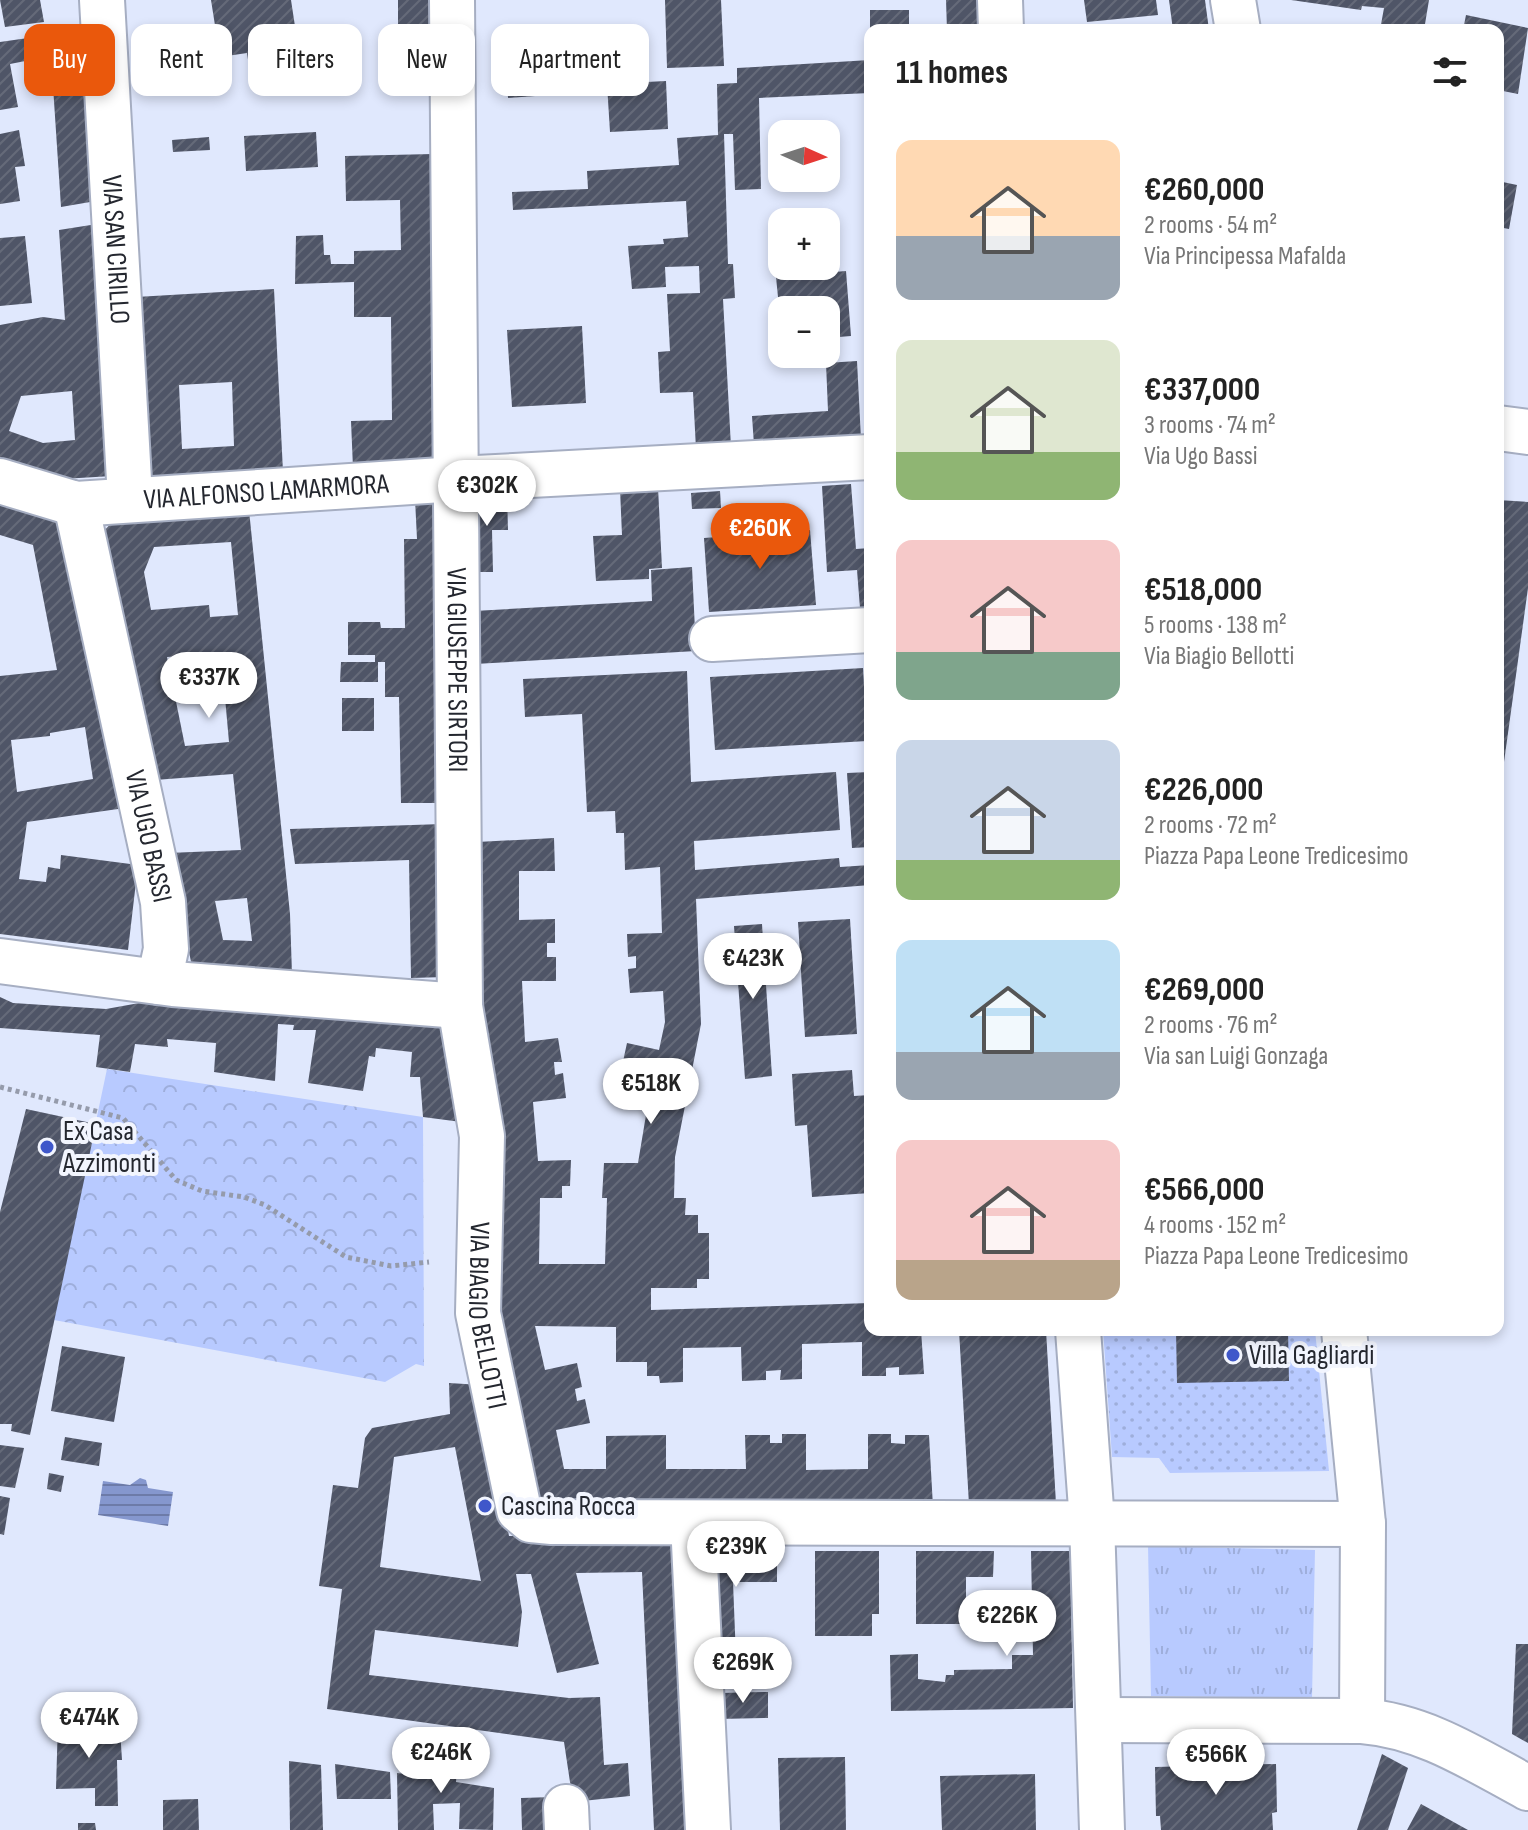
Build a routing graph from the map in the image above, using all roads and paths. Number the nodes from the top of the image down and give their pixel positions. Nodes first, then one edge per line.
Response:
1 (102, 0) edge
2 (452, 0) edge
3 (1000, 0) edge
4 (1233, 0) edge
5 (1001, 24) edge
6 (1237, 24) edge
7 (1504, 429) edge
8 (1528, 432) edge
9 (864, 457) edge
10 (457, 479) junction
11 (0, 481) edge
12 (130, 498) junction
13 (76, 504) junction
14 (864, 630) edge
15 (712, 639) dead end
16 (0, 961) edge
17 (159, 982) junction
18 (460, 1006) junction
19 (0, 1087) edge
20 (429, 1262) dead end
21 (1078, 1336) edge
22 (1345, 1336) edge
23 (1092, 1522) junction
24 (693, 1523) junction
25 (1363, 1524) junction
26 (1100, 1720) junction
27 (1362, 1721) junction
28 (1528, 1788) edge
29 (708, 1830) edge
30 (1102, 1830) edge

1 - 12 street, VIA SAN CIRILLO
2 - 10 street, VIA GIUSEPPE SIRTORI
3 - 5 street
4 - 6 street
7 - 8 street
9 - 10 street, VIA ALFONSO LAMARMORA
10 - 12 street, VIA ALFONSO LAMARMORA
10 - 18 street, VIA GIUSEPPE SIRTORI
11 - 13 street, VIA ALFONSO LAMARMORA
12 - 13 street, VIA ALFONSO LAMARMORA
13 - 17 street, VIA UGO BASSI
14 - 15 street
16 - 17 street
17 - 18 street
18 - 24 street, VIA BIAGIO BELLOTTI
19 - 20 path
21 - 23 street
22 - 25 street
23 - 24 street, VIA BIAGIO BELLOTTI
23 - 25 street, VIA BIAGIO BELLOTTI
23 - 26 street
24 - 29 street
25 - 27 street
26 - 27 street
26 - 30 street
27 - 28 street

